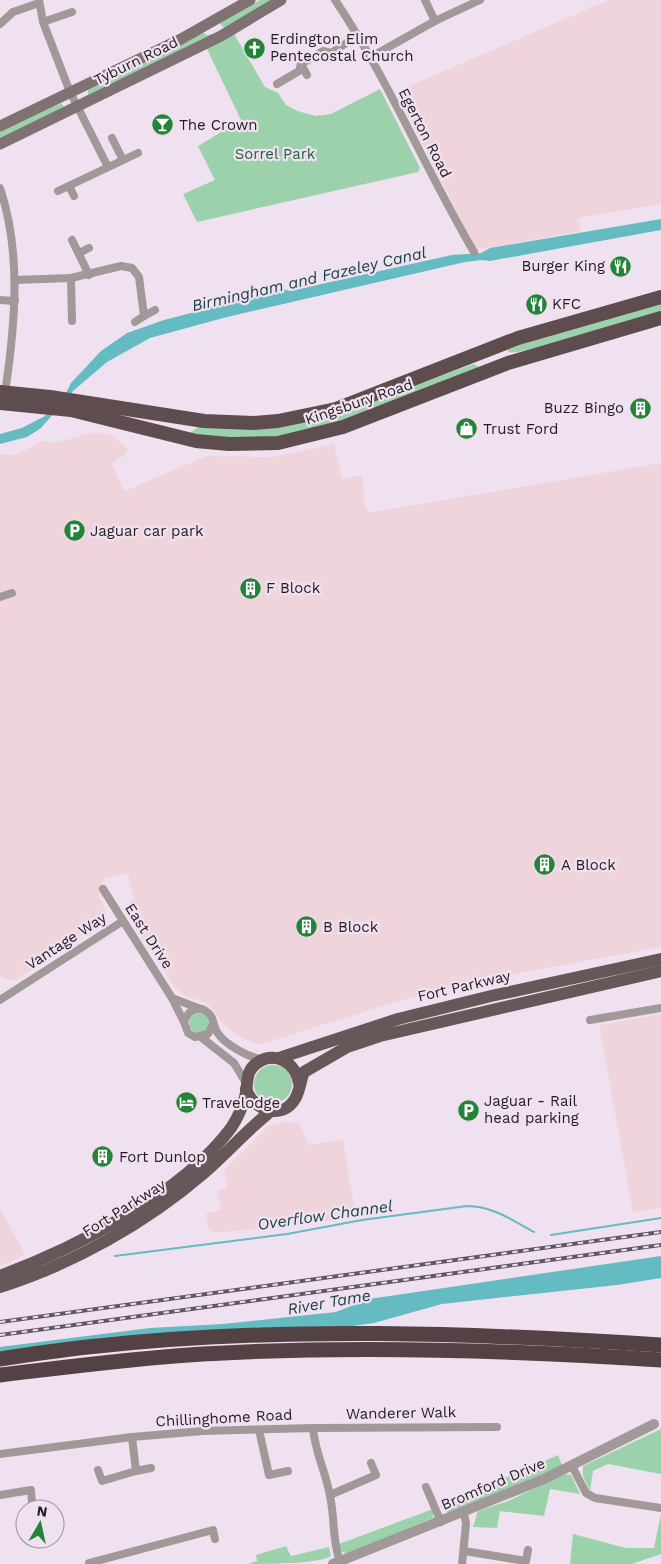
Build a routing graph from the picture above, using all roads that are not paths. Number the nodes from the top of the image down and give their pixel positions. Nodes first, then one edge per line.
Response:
1 (250, 0) edge
2 (281, 0) edge
3 (335, 0) edge
4 (425, 0) edge
5 (480, 0) edge
6 (39, 2) edge
7 (72, 12) dead end
8 (435, 21) junction
9 (43, 22) junction
10 (0, 24) edge
11 (359, 35) junction
12 (371, 57) junction
13 (302, 64) junction
14 (307, 75) dead end
15 (278, 84) dead end
16 (70, 92) junction
17 (76, 106) junction
18 (0, 126) edge
19 (112, 138) dead end
20 (0, 144) edge
21 (138, 154) dead end
22 (123, 160) junction
23 (108, 167) junction
24 (69, 186) junction
25 (0, 188) edge
26 (58, 191) dead end
27 (74, 196) dead end
28 (72, 240) dead end
29 (89, 248) dead end
30 (474, 252) dead end
31 (79, 253) junction
32 (89, 275) junction
33 (70, 278) junction
34 (14, 280) junction
35 (661, 297) edge
36 (0, 300) edge
37 (15, 300) junction
38 (155, 310) dead end
39 (144, 316) junction
40 (661, 318) edge
41 (72, 322) dead end
42 (135, 322) dead end
43 (489, 349) junction
44 (540, 352) junction
45 (454, 363) junction
46 (482, 373) junction
47 (2, 396) edge
48 (74, 406) junction
49 (12, 594) dead end
50 (0, 597) edge
51 (103, 889) dead end
52 (123, 921) junction
53 (661, 959) edge
54 (661, 971) edge
55 (172, 998) junction
56 (0, 1000) edge
57 (661, 1008) edge
58 (201, 1009) junction
59 (590, 1020) dead end
60 (184, 1022) junction
61 (214, 1024) junction
62 (202, 1038) junction
63 (279, 1058) junction
64 (265, 1059) junction
65 (299, 1083) junction
66 (246, 1086) junction
67 (271, 1111) junction
68 (0, 1276) edge
69 (0, 1287) edge
70 (661, 1345) edge
71 (0, 1359) edge
72 (661, 1360) edge
73 (0, 1375) edge
74 (490, 1417) dead end
75 (658, 1423) edge
76 (313, 1428) junction
77 (258, 1430) junction
78 (132, 1437) junction
79 (0, 1454) edge
80 (371, 1463) dead end
81 (572, 1466) junction
82 (151, 1468) dead end
83 (98, 1470) dead end
84 (136, 1471) junction
85 (288, 1471) dead end
86 (426, 1487) dead end
87 (0, 1495) edge
88 (330, 1495) junction
89 (32, 1499) edge
90 (661, 1508) edge
91 (464, 1513) junction
92 (441, 1522) junction
93 (215, 1539) dead end
94 (528, 1550) dead end
95 (464, 1552) junction
96 (119, 1560) edge
97 (90, 1563) dead end
98 (335, 1563) edge
99 (462, 1564) edge

1 - 16 main road, Tyburn Road
2 - 17 main road, Tyburn Road
3 - 11 street, Egerton Road
4 - 8 street
5 - 8 street
6 - 9 street
6 - 10 street
7 - 9 street
8 - 12 street
9 - 16 street
11 - 12 street, Egerton Road
11 - 13 street
12 - 30 street, Egerton Road
13 - 14 street
13 - 15 street
16 - 17 street
16 - 18 main road, Tyburn Road
17 - 20 main road, Tyburn Road
17 - 23 street
19 - 22 street
21 - 22 street
22 - 23 street
23 - 24 street
24 - 26 street
24 - 27 street
25 - 34 street
28 - 31 street
29 - 31 street
31 - 32 street
32 - 33 street
32 - 39 street
33 - 34 street
33 - 41 street
34 - 37 street
35 - 43 highway, Kingsbury Road
36 - 37 street
37 - 47 street
38 - 39 street
39 - 42 street
40 - 44 highway, Kingsbury Road
43 - 44 highway
43 - 45 highway, Kingsbury Road
44 - 46 highway, Kingsbury Road
45 - 46 highway
45 - 48 highway, Kingsbury Road
46 - 48 highway, Kingsbury Road
47 - 48 highway, Kingsbury Road
49 - 50 street
51 - 52 street, East Drive
52 - 55 street, East Drive
52 - 56 street, Vantage Way
53 - 63 main road, Fort Parkway
54 - 65 main road, Fort Parkway
55 - 58 street
55 - 60 street, East Drive
57 - 59 street
58 - 60 street
58 - 61 street
60 - 62 street
61 - 62 street
61 - 64 street
62 - 66 street
63 - 64 main road, Fort Parkway
63 - 65 main road
64 - 66 main road, Fort Parkway
65 - 67 main road, Fort Parkway
66 - 67 main road
66 - 68 main road, Fort Parkway
67 - 69 main road, Fort Parkway
70 - 71 highway
72 - 73 highway
74 - 76 street, Wanderer Walk
75 - 81 street, Bromford Drive
76 - 77 street, Chillinghome Road
76 - 88 street, Chillinghome Road
77 - 78 street, Chillinghome Road
77 - 85 street
78 - 79 street, Chillinghome Road
78 - 84 street
80 - 88 street
81 - 90 street
81 - 91 street, Bromford Drive
82 - 84 street
83 - 84 street
86 - 92 street
87 - 89 street
88 - 98 street, Chillinghome Road
91 - 92 street, Bromford Drive
91 - 95 street
92 - 98 street, Bromford Drive
93 - 96 street
94 - 95 street
95 - 99 street
96 - 97 street

